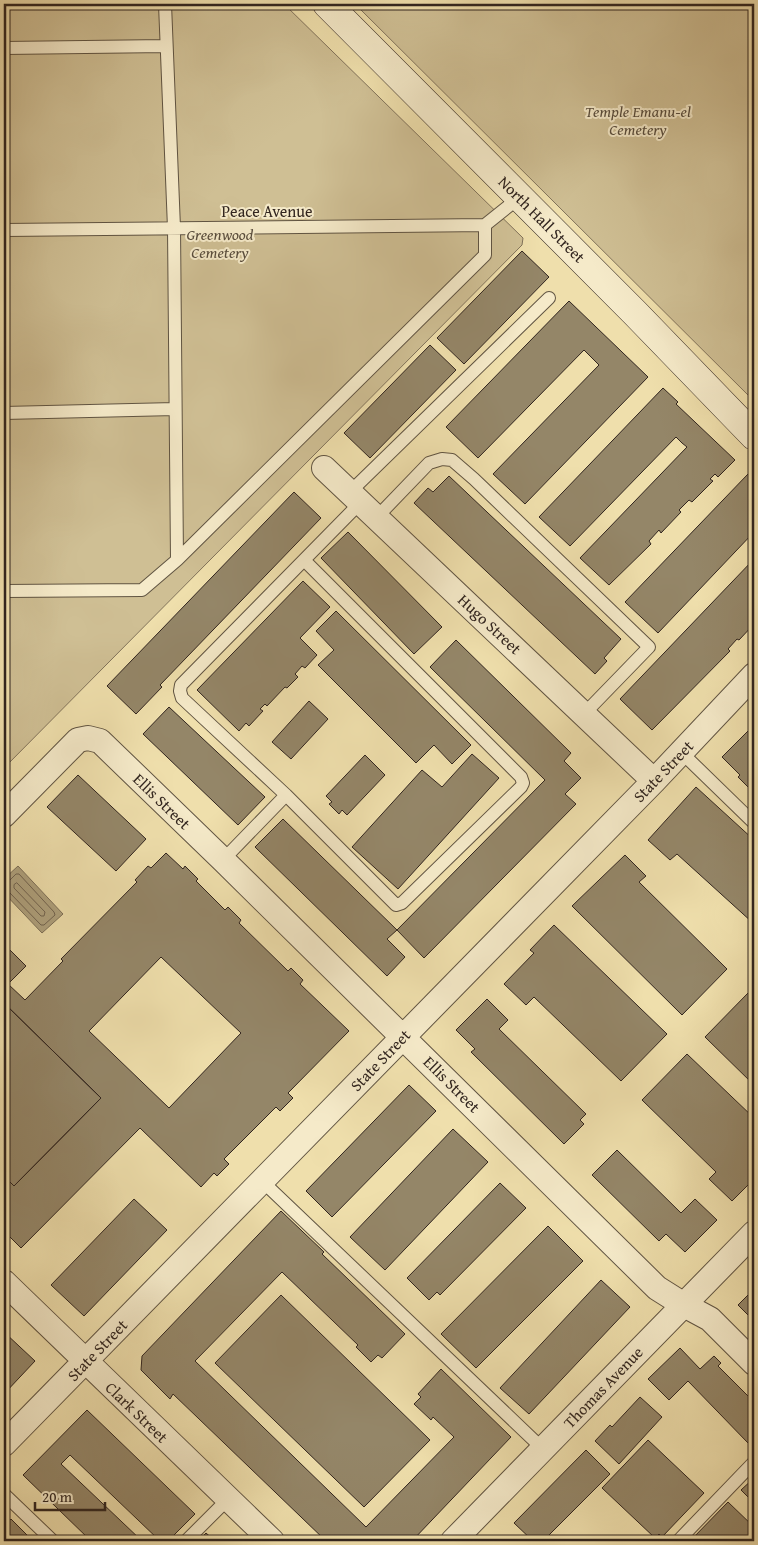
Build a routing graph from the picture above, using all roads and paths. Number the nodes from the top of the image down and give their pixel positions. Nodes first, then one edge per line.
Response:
1 (165, 4) edge
2 (327, 4) edge
3 (166, 46) junction
4 (4, 48) edge
5 (520, 197) junction
6 (485, 225) junction
7 (174, 228) junction
8 (4, 230) edge
9 (549, 298) dead end
10 (175, 409) junction
11 (4, 413) edge
12 (751, 425) edge
13 (324, 468) dead end
14 (363, 503) junction
15 (177, 560) junction
16 (304, 560) junction
17 (4, 591) edge
18 (754, 675) edge
19 (584, 714) junction
20 (681, 752) junction
21 (654, 781) junction
22 (286, 795) junction
23 (4, 815) edge
24 (754, 823) edge
25 (223, 860) junction
26 (403, 1037) junction
27 (262, 1181) junction
28 (754, 1233) edge
29 (4, 1282) edge
30 (684, 1305) junction
31 (85, 1361) junction
32 (754, 1363) edge
33 (4, 1444) edge
34 (543, 1449) junction
35 (754, 1462) edge
36 (4, 1494) edge
37 (228, 1499) junction
38 (53, 1541) edge
39 (186, 1541) edge
40 (272, 1541) edge
41 (453, 1541) edge
42 (678, 1541) edge

1 - 3 lane
2 - 5 street, North Hall Street
3 - 4 lane
3 - 7 lane
5 - 6 lane
5 - 12 street, North Hall Street
6 - 7 lane, Peace Avenue
6 - 15 lane
7 - 8 lane, Peace Avenue
7 - 10 lane
9 - 14 lane
10 - 11 lane
10 - 15 lane
13 - 14 street, Hugo Street
14 - 16 lane
14 - 19 street, Hugo Street
14 - 19 lane
15 - 17 lane
16 - 22 lane
16 - 22 lane
18 - 20 street, State Street
19 - 21 street, Hugo Street
20 - 21 street, State Street
20 - 24 lane
21 - 26 street, State Street
22 - 25 lane
23 - 25 street, Ellis Street
25 - 26 street, Ellis Street
26 - 27 street, State Street
26 - 30 street, Ellis Street
27 - 31 street, State Street
27 - 34 lane
28 - 30 street, Thomas Avenue
29 - 31 street, Clark Street
30 - 32 street, Ellis Street
30 - 34 street, Thomas Avenue
31 - 33 street, State Street
31 - 37 street, Clark Street
34 - 41 street, Thomas Avenue
35 - 42 lane
36 - 38 lane
37 - 39 lane
37 - 40 street, Clark Street

